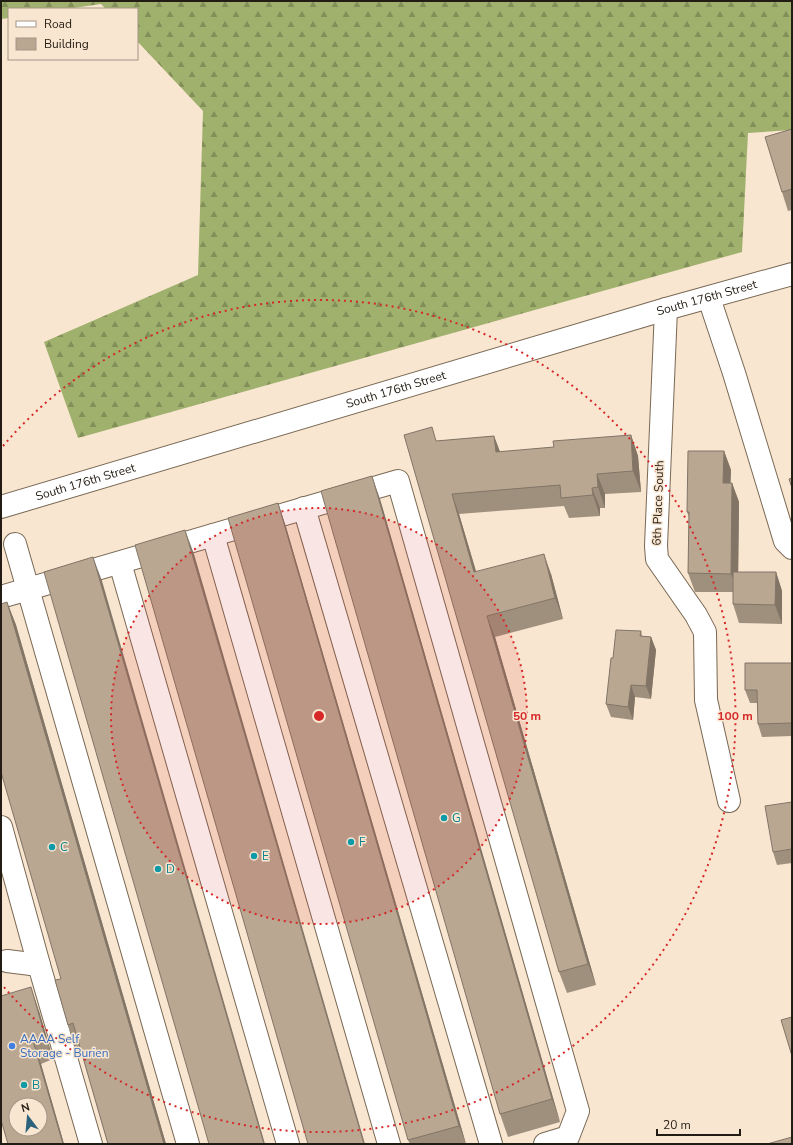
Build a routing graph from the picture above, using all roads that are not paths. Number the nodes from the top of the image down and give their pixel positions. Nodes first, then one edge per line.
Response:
1 (792, 274) edge
2 (709, 298) junction
3 (666, 309) junction
4 (1, 507) edge
5 (304, 508) junction
6 (213, 536) junction
7 (15, 544) dead end
8 (792, 548) edge
9 (120, 563) junction
10 (28, 590) junction
11 (1, 598) edge
12 (729, 801) dead end
13 (1, 827) edge
14 (6, 962) dead end
15 (39, 965) junction
16 (91, 1144) edge
17 (188, 1144) edge
18 (288, 1144) edge
19 (390, 1144) edge
20 (491, 1144) edge
21 (545, 1144) edge

1 - 2 street, South 176th Street
2 - 3 street, South 176th Street
2 - 8 street
3 - 4 street, South 176th Street
3 - 12 street, 6th Place South
5 - 6 street
5 - 20 street
5 - 21 street
6 - 9 street
6 - 19 street
7 - 10 street
9 - 10 street
9 - 18 street
10 - 11 street
10 - 17 street
13 - 15 street
14 - 15 street
15 - 16 street

